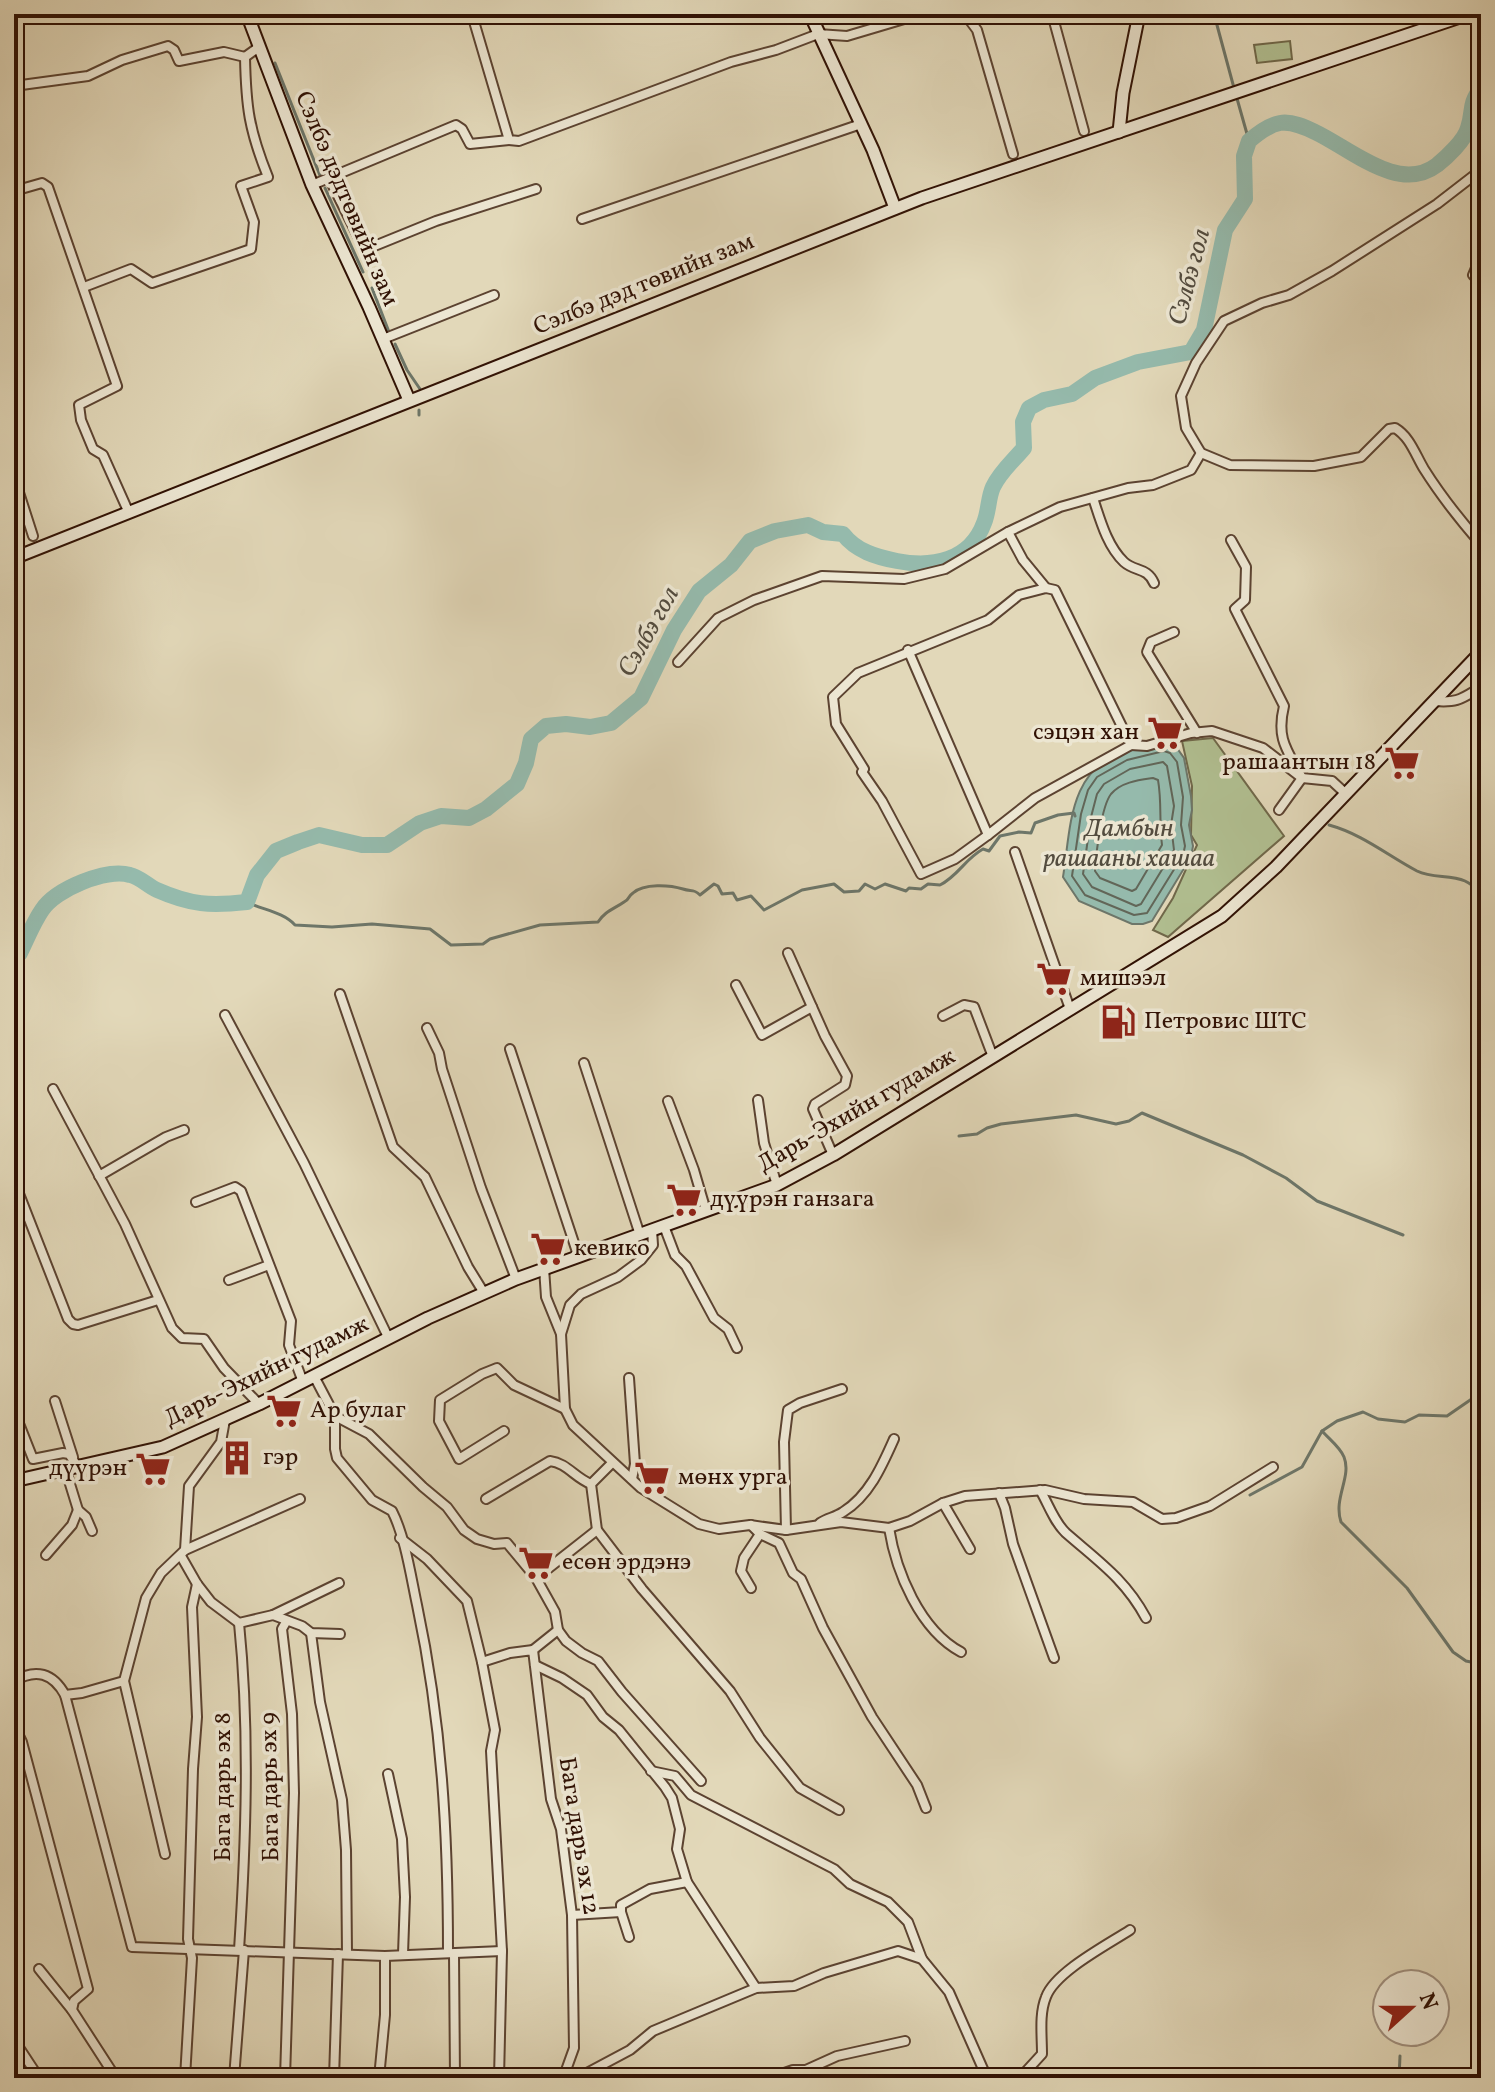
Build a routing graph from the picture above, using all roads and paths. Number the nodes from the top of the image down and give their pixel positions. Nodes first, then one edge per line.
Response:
1 (247, 14) edge
2 (810, 14) edge
3 (921, 14) edge
4 (965, 14) edge
5 (1052, 14) edge
6 (1139, 14) edge
7 (1347, 14) edge
8 (1383, 14) edge
9 (1469, 14) edge
10 (473, 18) dead end
11 (818, 34) junction
12 (259, 47) junction
13 (245, 57) junction
14 (14, 86) edge
15 (861, 124) junction
16 (1481, 125) edge
17 (1084, 131) dead end
18 (1119, 132) junction
19 (1481, 135) edge
20 (509, 140) junction
21 (1013, 154) dead end
22 (1481, 170) edge
23 (329, 178) junction
24 (312, 185) junction
25 (536, 189) dead end
26 (14, 191) edge
27 (895, 208) junction
28 (582, 219) dead end
29 (1481, 256) edge
30 (1481, 283) edge
31 (84, 287) junction
32 (494, 295) dead end
33 (383, 339) junction
34 (409, 400) junction
35 (1201, 453) junction
36 (14, 477) edge
37 (1093, 498) junction
38 (129, 513) junction
39 (1008, 532) junction
40 (33, 536) dead end
41 (1231, 540) dead end
42 (1481, 544) edge
43 (14, 558) edge
44 (1154, 583) dead end
45 (1046, 588) junction
46 (1174, 632) dead end
47 (908, 650) junction
48 (1481, 652) edge
49 (678, 662) dead end
50 (1481, 687) edge
51 (1433, 701) junction
52 (1197, 733) junction
53 (1131, 745) junction
54 (1302, 778) junction
55 (1345, 793) junction
56 (1279, 810) dead end
57 (988, 835) junction
58 (1015, 852) dead end
59 (788, 953) dead end
60 (736, 985) dead end
61 (340, 994) dead end
62 (812, 1007) junction
63 (1070, 1009) junction
64 (225, 1015) dead end
65 (943, 1016) dead end
66 (427, 1028) dead end
67 (510, 1049) dead end
68 (993, 1057) junction
69 (584, 1063) dead end
70 (53, 1089) dead end
71 (758, 1100) dead end
72 (668, 1101) dead end
73 (184, 1130) dead end
74 (833, 1155) junction
75 (99, 1176) junction
76 (14, 1181) edge
77 (777, 1185) junction
78 (196, 1202) dead end
79 (706, 1211) junction
80 (652, 1230) junction
81 (578, 1255) junction
82 (269, 1265) junction
83 (544, 1268) junction
84 (516, 1279) junction
85 (229, 1280) dead end
86 (484, 1293) junction
87 (158, 1300) junction
88 (561, 1334) junction
89 (388, 1337) junction
90 (737, 1348) dead end
91 (629, 1378) dead end
92 (309, 1379) junction
93 (842, 1389) dead end
94 (55, 1401) dead end
95 (259, 1404) junction
96 (565, 1409) junction
97 (14, 1411) edge
98 (335, 1416) junction
99 (225, 1420) junction
100 (504, 1431) dead end
101 (894, 1439) dead end
102 (612, 1463) junction
103 (72, 1465) junction
104 (1273, 1467) dead end
105 (632, 1479) junction
106 (14, 1481) edge
107 (591, 1484) junction
108 (1040, 1490) junction
109 (999, 1493) junction
110 (300, 1499) dead end
111 (486, 1499) dead end
112 (943, 1503) junction
113 (78, 1510) junction
114 (750, 1525) junction
115 (816, 1526) junction
116 (889, 1528) junction
117 (597, 1530) junction
118 (786, 1530) junction
119 (92, 1531) dead end
120 (760, 1534) junction
121 (400, 1538) junction
122 (970, 1549) dead end
123 (183, 1553) junction
124 (46, 1555) dead end
125 (536, 1578) junction
126 (339, 1583) dead end
127 (197, 1584) junction
128 (751, 1588) dead end
129 (273, 1615) junction
130 (1146, 1618) dead end
131 (286, 1622) junction
132 (239, 1623) junction
133 (558, 1630) junction
134 (311, 1633) junction
135 (340, 1634) dead end
136 (533, 1650) junction
137 (961, 1652) dead end
138 (1054, 1658) dead end
139 (482, 1662) junction
140 (535, 1665) junction
141 (14, 1681) edge
142 (124, 1681) junction
143 (65, 1695) junction
144 (14, 1725) edge
145 (17, 1737) edge
146 (651, 1771) junction
147 (388, 1774) dead end
148 (701, 1781) dead end
149 (926, 1808) dead end
150 (839, 1810) dead end
151 (165, 1854) dead end
152 (687, 1882) junction
153 (621, 1912) junction
154 (572, 1915) junction
155 (1130, 1930) dead end
156 (629, 1937) dead end
157 (190, 1948) junction
158 (241, 1950) junction
159 (502, 1951) junction
160 (288, 1952) junction
161 (451, 1953) junction
162 (342, 1954) junction
163 (403, 1954) junction
164 (385, 1956) junction
165 (922, 1959) junction
166 (39, 1969) dead end
167 (756, 1988) junction
168 (72, 2010) junction
169 (14, 2040) edge
170 (905, 2041) dead end
171 (562, 2075) edge
172 (585, 2076) edge
173 (39, 2078) edge
174 (116, 2078) edge
175 (185, 2078) edge
176 (234, 2078) edge
177 (285, 2078) edge
178 (334, 2078) edge
179 (379, 2078) edge
180 (455, 2078) edge
181 (499, 2078) edge
182 (770, 2078) edge
183 (987, 2078) edge
184 (1020, 2078) edge

1 - 12 street, Сэлбэ дэдтөвийн зам
2 - 11 street
3 - 11 street
4 - 21 street
5 - 17 street
6 - 18 street
7 - 8 street
9 - 18 street, Сэлбэ дэд төвийн зам
10 - 20 street
11 - 15 street
11 - 20 street
12 - 13 street
12 - 24 street, Сэлбэ дэдтөвийн зам
13 - 14 street
13 - 31 street
15 - 27 street
15 - 28 street
16 - 19 street
18 - 27 street, Сэлбэ дэд төвийн зам
20 - 23 street
22 - 35 street
23 - 24 street
23 - 25 street
24 - 33 street, Сэлбэ дэдтөвийн зам
26 - 31 street
27 - 34 street, Сэлбэ дэд төвийн зам
29 - 30 street
31 - 38 street
32 - 33 street
33 - 34 street, Сэлбэ дэдтөвийн зам
34 - 38 street, Сэлбэ дэд төвийн зам
35 - 37 street
35 - 42 street
36 - 40 street
37 - 39 street
37 - 44 street
38 - 43 street, Сэлбэ дэд төвийн зам
39 - 45 street
39 - 49 street
41 - 54 street
45 - 47 street
45 - 53 street
46 - 52 street
47 - 57 street
47 - 57 street
48 - 51 street, Дарь-Эхийн гудамж
50 - 51 street
51 - 55 street, Дарь-Эхийн гудамж
52 - 53 street
52 - 54 street
53 - 57 street
54 - 55 street
54 - 56 street
55 - 63 street, Дарь-Эхийн гудамж
58 - 63 street
59 - 62 street
60 - 62 street
61 - 86 street
62 - 74 street
63 - 68 street, Дарь-Эхийн гудамж
64 - 89 street
65 - 68 street
66 - 84 street
67 - 81 street
68 - 74 street, Дарь-Эхийн гудамж
69 - 80 street
70 - 75 street
71 - 77 street
72 - 79 street
73 - 75 street
74 - 77 street, Дарь-Эхийн гудамж
75 - 87 street
76 - 87 street
77 - 79 street, Дарь-Эхийн гудамж
78 - 82 street
79 - 80 street, Дарь-Эхийн гудамж
80 - 81 street, Дарь-Эхийн гудамж
80 - 88 street
80 - 90 street
81 - 83 street, Дарь-Эхийн гудамж
82 - 85 street
82 - 92 street
83 - 84 street, Дарь-Эхийн гудамж
83 - 88 street
84 - 86 street, Дарь-Эхийн гудамж
86 - 89 street, Дарь-Эхийн гудамж
87 - 95 street
88 - 96 street
89 - 92 street, Дарь-Эхийн гудамж
91 - 105 street
92 - 95 street, Дарь-Эхийн гудамж
92 - 98 street
93 - 118 street
94 - 103 street
95 - 99 street, Дарь-Эхийн гудамж
96 - 100 street
96 - 102 street
97 - 103 street
98 - 121 street
98 - 125 street
99 - 103 street, Дарь-Эхийн гудамж
99 - 123 street
101 - 115 street
102 - 105 street
102 - 107 street
103 - 106 street, Дарь-Эхийн гудамж
103 - 113 street
104 - 108 street
105 - 114 street
107 - 111 street
107 - 117 street
108 - 109 street
108 - 130 street
109 - 112 street
109 - 138 street
110 - 123 street
112 - 116 street
112 - 122 street
113 - 119 street
113 - 124 street
114 - 118 street
114 - 120 street
115 - 116 street
115 - 118 street
116 - 137 street
117 - 125 street
117 - 150 street
120 - 128 street
120 - 149 street
121 - 139 street
121 - 161 street
123 - 127 street
123 - 142 street
125 - 133 street
126 - 129 street
127 - 132 street
127 - 157 street
129 - 131 street
129 - 132 street
131 - 134 street
131 - 160 street, Бага дарь эх 9
132 - 158 street, Бага дарь эх 8
133 - 136 street
133 - 148 street
134 - 135 street
134 - 162 street
136 - 139 street
136 - 140 street, Бага дарь эх 12
139 - 159 street
140 - 146 street
140 - 154 street, Бага дарь эх 12
141 - 143 street
142 - 143 street
142 - 151 street
143 - 157 street
144 - 145 street
145 - 168 street
146 - 152 street
146 - 165 street
147 - 163 street
152 - 153 street
152 - 167 street
153 - 154 street
153 - 156 street
154 - 171 street, Бага дарь эх 12
155 - 184 street
157 - 158 street
157 - 175 street
158 - 160 street
158 - 176 street, Бага дарь эх 8
159 - 161 street
159 - 181 street
160 - 162 street
160 - 177 street, Бага дарь эх 9
161 - 163 street
161 - 180 street
162 - 164 street
162 - 178 street
163 - 164 street
164 - 179 street
165 - 167 street
165 - 183 street
166 - 168 street
167 - 172 street
168 - 174 street
169 - 173 street
170 - 182 street
171 - 172 street

